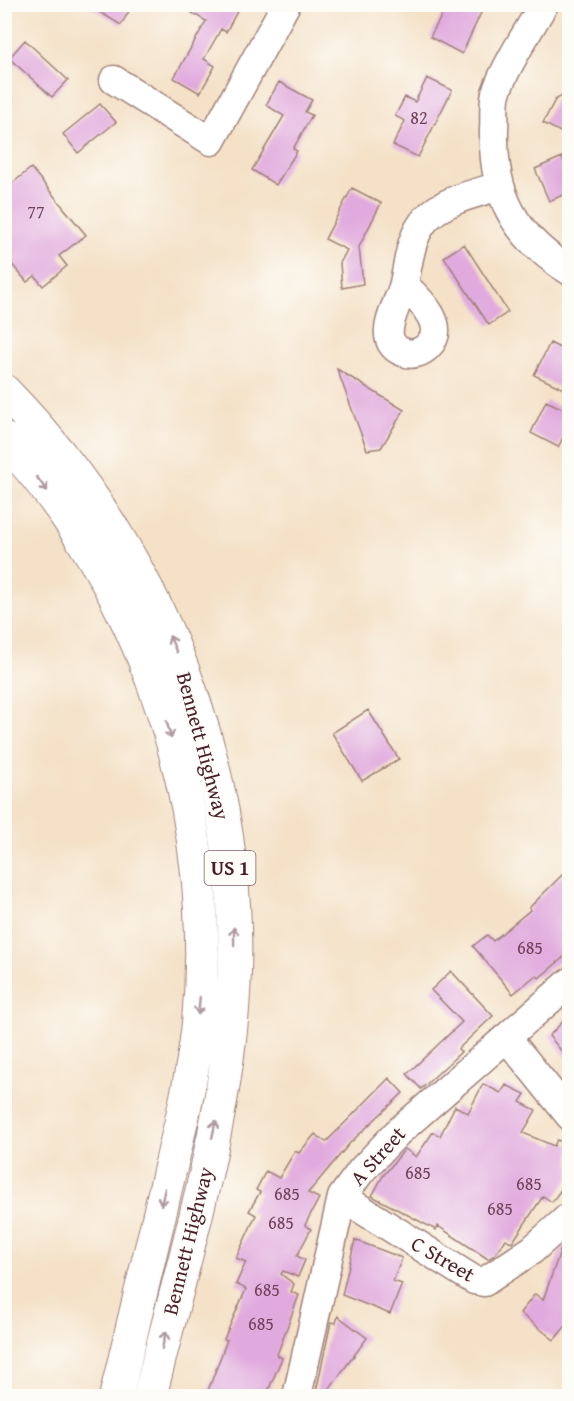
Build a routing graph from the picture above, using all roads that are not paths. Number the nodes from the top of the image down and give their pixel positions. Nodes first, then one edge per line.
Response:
1 (286, 4) edge
2 (544, 4) edge
3 (114, 80) dead end
4 (500, 186) junction
5 (570, 271) edge
6 (404, 285) dead end
7 (4, 392) edge
8 (4, 439) edge
9 (570, 982) edge
10 (507, 1038) junction
11 (570, 1116) edge
12 (342, 1197) junction
13 (570, 1216) edge
14 (116, 1396) edge
15 (150, 1396) edge
16 (297, 1396) edge

1 - 3 street
2 - 4 street
4 - 5 street
4 - 6 street
15 -> 7 highway, Bennett Highway / US 1
8 -> 14 highway, Bennett Highway / US 1
9 - 10 street, A Street
10 - 11 street
10 - 12 street, A Street
12 - 13 street, C Street
12 - 16 street, A Street

